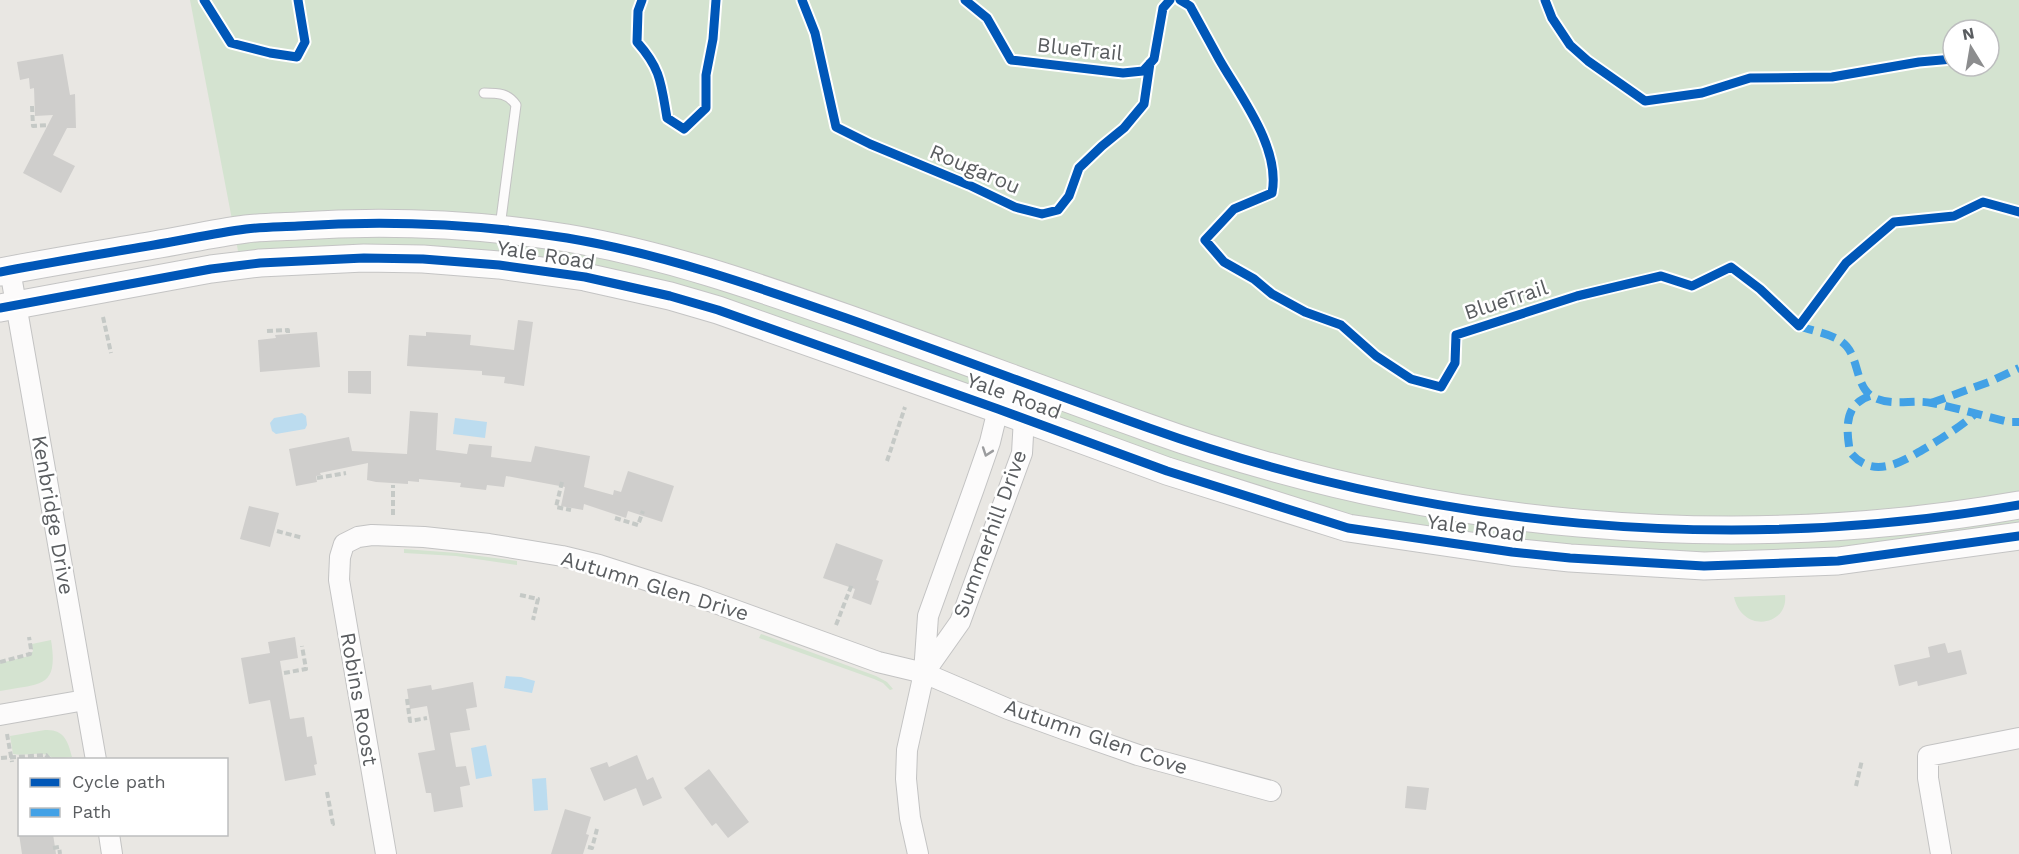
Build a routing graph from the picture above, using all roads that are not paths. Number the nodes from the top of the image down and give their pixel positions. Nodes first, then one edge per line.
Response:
1 (484, 93) dead end
2 (500, 230) junction
3 (5, 271) edge
4 (8, 307) edge
5 (1011, 376) junction
6 (1036, 386) junction
7 (998, 408) junction
8 (1024, 418) junction
9 (2019, 505) edge
10 (2019, 536) edge
11 (344, 544) joint
12 (924, 673) junction
13 (86, 700) junction
14 (4, 724) edge
15 (2019, 738) edge
16 (96, 758) edge
17 (1271, 791) dead end
18 (109, 836) edge
19 (112, 854) edge
20 (386, 854) edge
21 (918, 854) edge
22 (1941, 854) edge

1 - 2 lane
2 - 3 main road, Yale Road
2 - 5 main road, Yale Road
3 - 4 street, Kenbridge Drive
4 - 7 main road, Yale Road
4 - 13 street, Kenbridge Drive
5 - 6 main road, Yale Road
5 - 7 street, Summerhill Drive
6 - 8 street, Summerhill Drive
6 - 9 main road, Yale Road
7 - 8 main road, Yale Road
7 -> 12 street, Summerhill Drive
8 - 10 main road, Yale Road
8 - 12 street, Summerhill Drive
11 - 12 street, Autumn Glen Drive
11 - 20 street, Robins Roost
12 - 17 street, Autumn Glen Cove
12 - 21 street, Summerhill Drive
13 - 14 street
13 - 16 street, Kenbridge Drive
15 - 22 street
18 - 19 street

